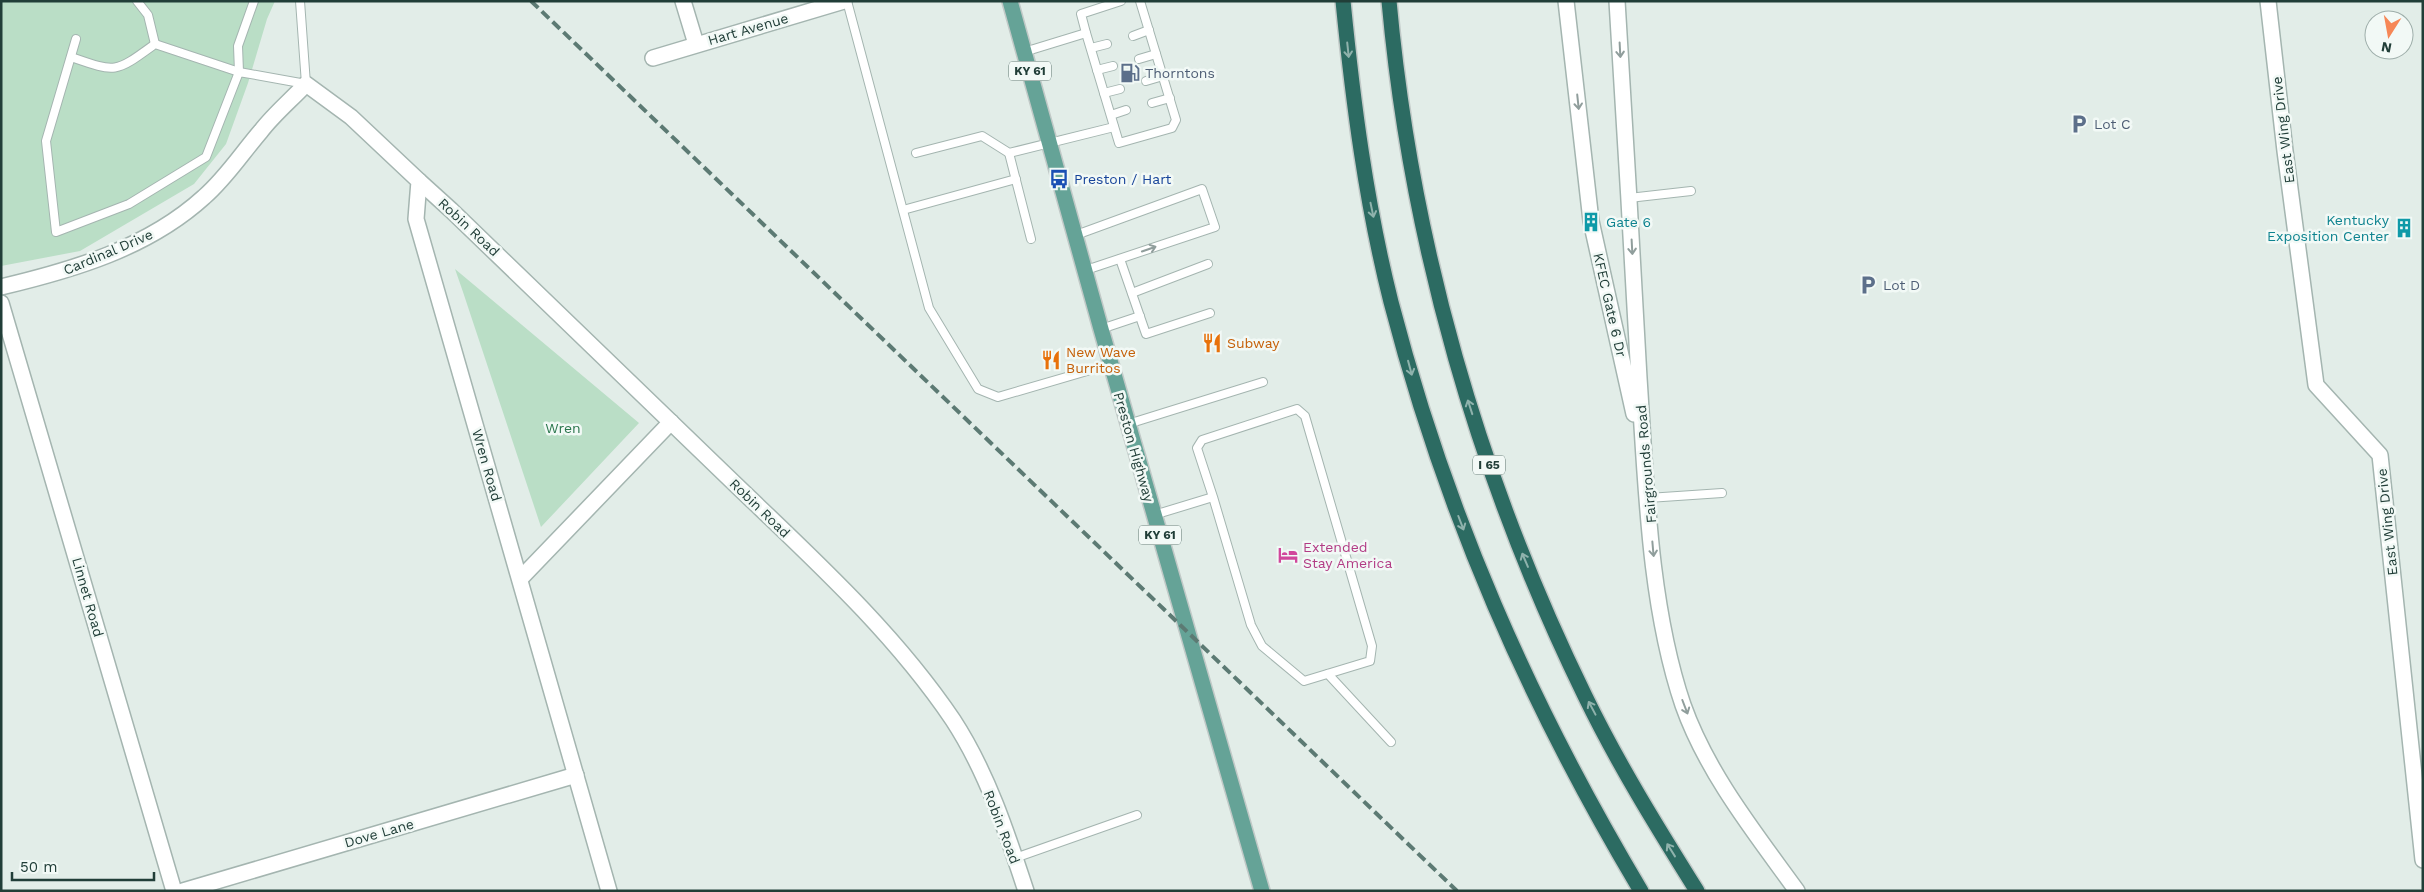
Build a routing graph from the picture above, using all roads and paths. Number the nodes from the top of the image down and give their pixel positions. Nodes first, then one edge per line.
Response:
1 (138, 1) edge
2 (254, 1) edge
3 (300, 1) edge
4 (684, 1) edge
5 (845, 1) edge
6 (1010, 1) edge
7 (1121, 1) edge
8 (1140, 1) edge
9 (1343, 1) edge
10 (1389, 1) edge
11 (1566, 1) edge
12 (1617, 1) edge
13 (2268, 1) edge
14 (1104, 4) edge
15 (1149, 30) junction
16 (1086, 33) junction
17 (1133, 36) dead end
18 (76, 39) dead end
19 (155, 44) junction
20 (696, 44) junction
21 (1107, 44) dead end
22 (1091, 48) junction
23 (1024, 52) junction
24 (1156, 54) junction
25 (71, 57) junction
26 (653, 58) dead end
27 (1139, 58) dead end
28 (1114, 66) dead end
29 (1097, 70) junction
30 (239, 72) junction
31 (1163, 76) junction
32 (1146, 81) dead end
33 (306, 84) junction
34 (1120, 89) dead end
35 (1104, 93) junction
36 (1170, 98) junction
37 (1152, 103) dead end
38 (1126, 110) dead end
39 (1111, 115) junction
40 (1114, 127) junction
41 (1049, 142) junction
42 (916, 153) dead end
43 (1009, 153) junction
44 (1016, 179) junction
45 (419, 181) junction
46 (1691, 191) dead end
47 (1629, 198) junction
48 (903, 210) junction
49 (1076, 235) junction
50 (1031, 239) dead end
51 (1120, 259) junction
52 (1208, 264) dead end
53 (1086, 270) junction
54 (1, 287) edge
55 (1132, 293) junction
56 (1, 303) edge
57 (1210, 314) dead end
58 (1140, 316) junction
59 (1101, 329) junction
60 (1111, 364) junction
61 (1263, 382) dead end
62 (671, 422) junction
63 (1128, 424) junction
64 (1644, 458) junction
65 (1722, 493) dead end
66 (1213, 497) junction
67 (1648, 498) junction
68 (1154, 514) junction
69 (520, 579) junction
70 (1328, 674) junction
71 (1391, 742) dead end
72 (576, 776) junction
73 (1137, 815) dead end
74 (1015, 858) junction
75 (2423, 860) edge
76 (174, 891) edge
77 (183, 891) edge
78 (609, 891) edge
79 (1026, 891) edge
80 (1262, 891) edge
81 (1641, 891) edge
82 (1697, 891) edge
83 (1798, 891) edge

1 - 19 lane
2 - 30 lane
3 - 33 lane
4 - 20 street
5 - 20 street, Hart Avenue
5 - 48 lane
6 - 23 main road, Preston Highway / KY 61
7 - 14 lane
8 - 15 lane
9 -> 81 highway
82 -> 10 highway, I 65
11 -> 64 street, KFEC Gate 6 Dr
12 -> 47 street, Fairgrounds Road
13 - 75 street, East Wing Drive
14 - 16 lane
15 - 17 lane
15 - 24 lane
16 - 22 lane
16 - 23 lane
18 - 25 lane
19 - 25 lane
19 - 30 lane
20 - 26 street, Hart Avenue
21 - 22 lane
22 - 29 lane
23 - 41 main road, Preston Highway / KY 61
24 - 27 lane
24 - 31 lane
25 - 30 lane
28 - 29 lane
29 - 35 lane
30 - 33 lane
31 - 32 lane
31 - 36 lane
33 - 45 street
33 - 54 street, Cardinal Drive
34 - 35 lane
35 - 39 lane
36 - 37 lane
36 - 40 lane
38 - 39 lane
39 - 40 lane
40 - 41 lane
41 - 43 lane
41 - 49 main road, Preston Highway / KY 61
42 - 43 lane
43 - 44 lane
44 - 48 lane
44 - 50 lane
45 - 62 street, Robin Road
45 - 69 street, Wren Road
46 - 47 lane
47 -> 64 street, Fairgrounds Road
48 - 60 lane
51 -> 49 lane
49 - 53 main road, Preston Highway / KY 61
51 - 53 lane
51 - 55 lane
52 - 55 lane
53 - 59 main road, Preston Highway / KY 61
55 - 58 lane
56 - 76 street, Linnet Road
57 - 58 lane
58 - 59 lane
59 - 60 main road, Preston Highway / KY 61
60 - 63 main road, Preston Highway / KY 61
61 - 63 lane
62 - 69 street
62 - 74 street, Robin Road
63 - 68 main road, Preston Highway / KY 61
64 - 67 street, Fairgrounds Road
65 - 67 lane
66 - 68 lane
66 - 70 lane
66 - 70 lane
67 -> 83 street, Fairgrounds Road
68 - 80 main road, Preston Highway / KY 61
69 - 72 street, Wren Road
70 - 71 lane
72 - 77 street, Dove Lane
72 - 78 street, Wren Road
73 - 74 lane
74 - 79 street, Robin Road

